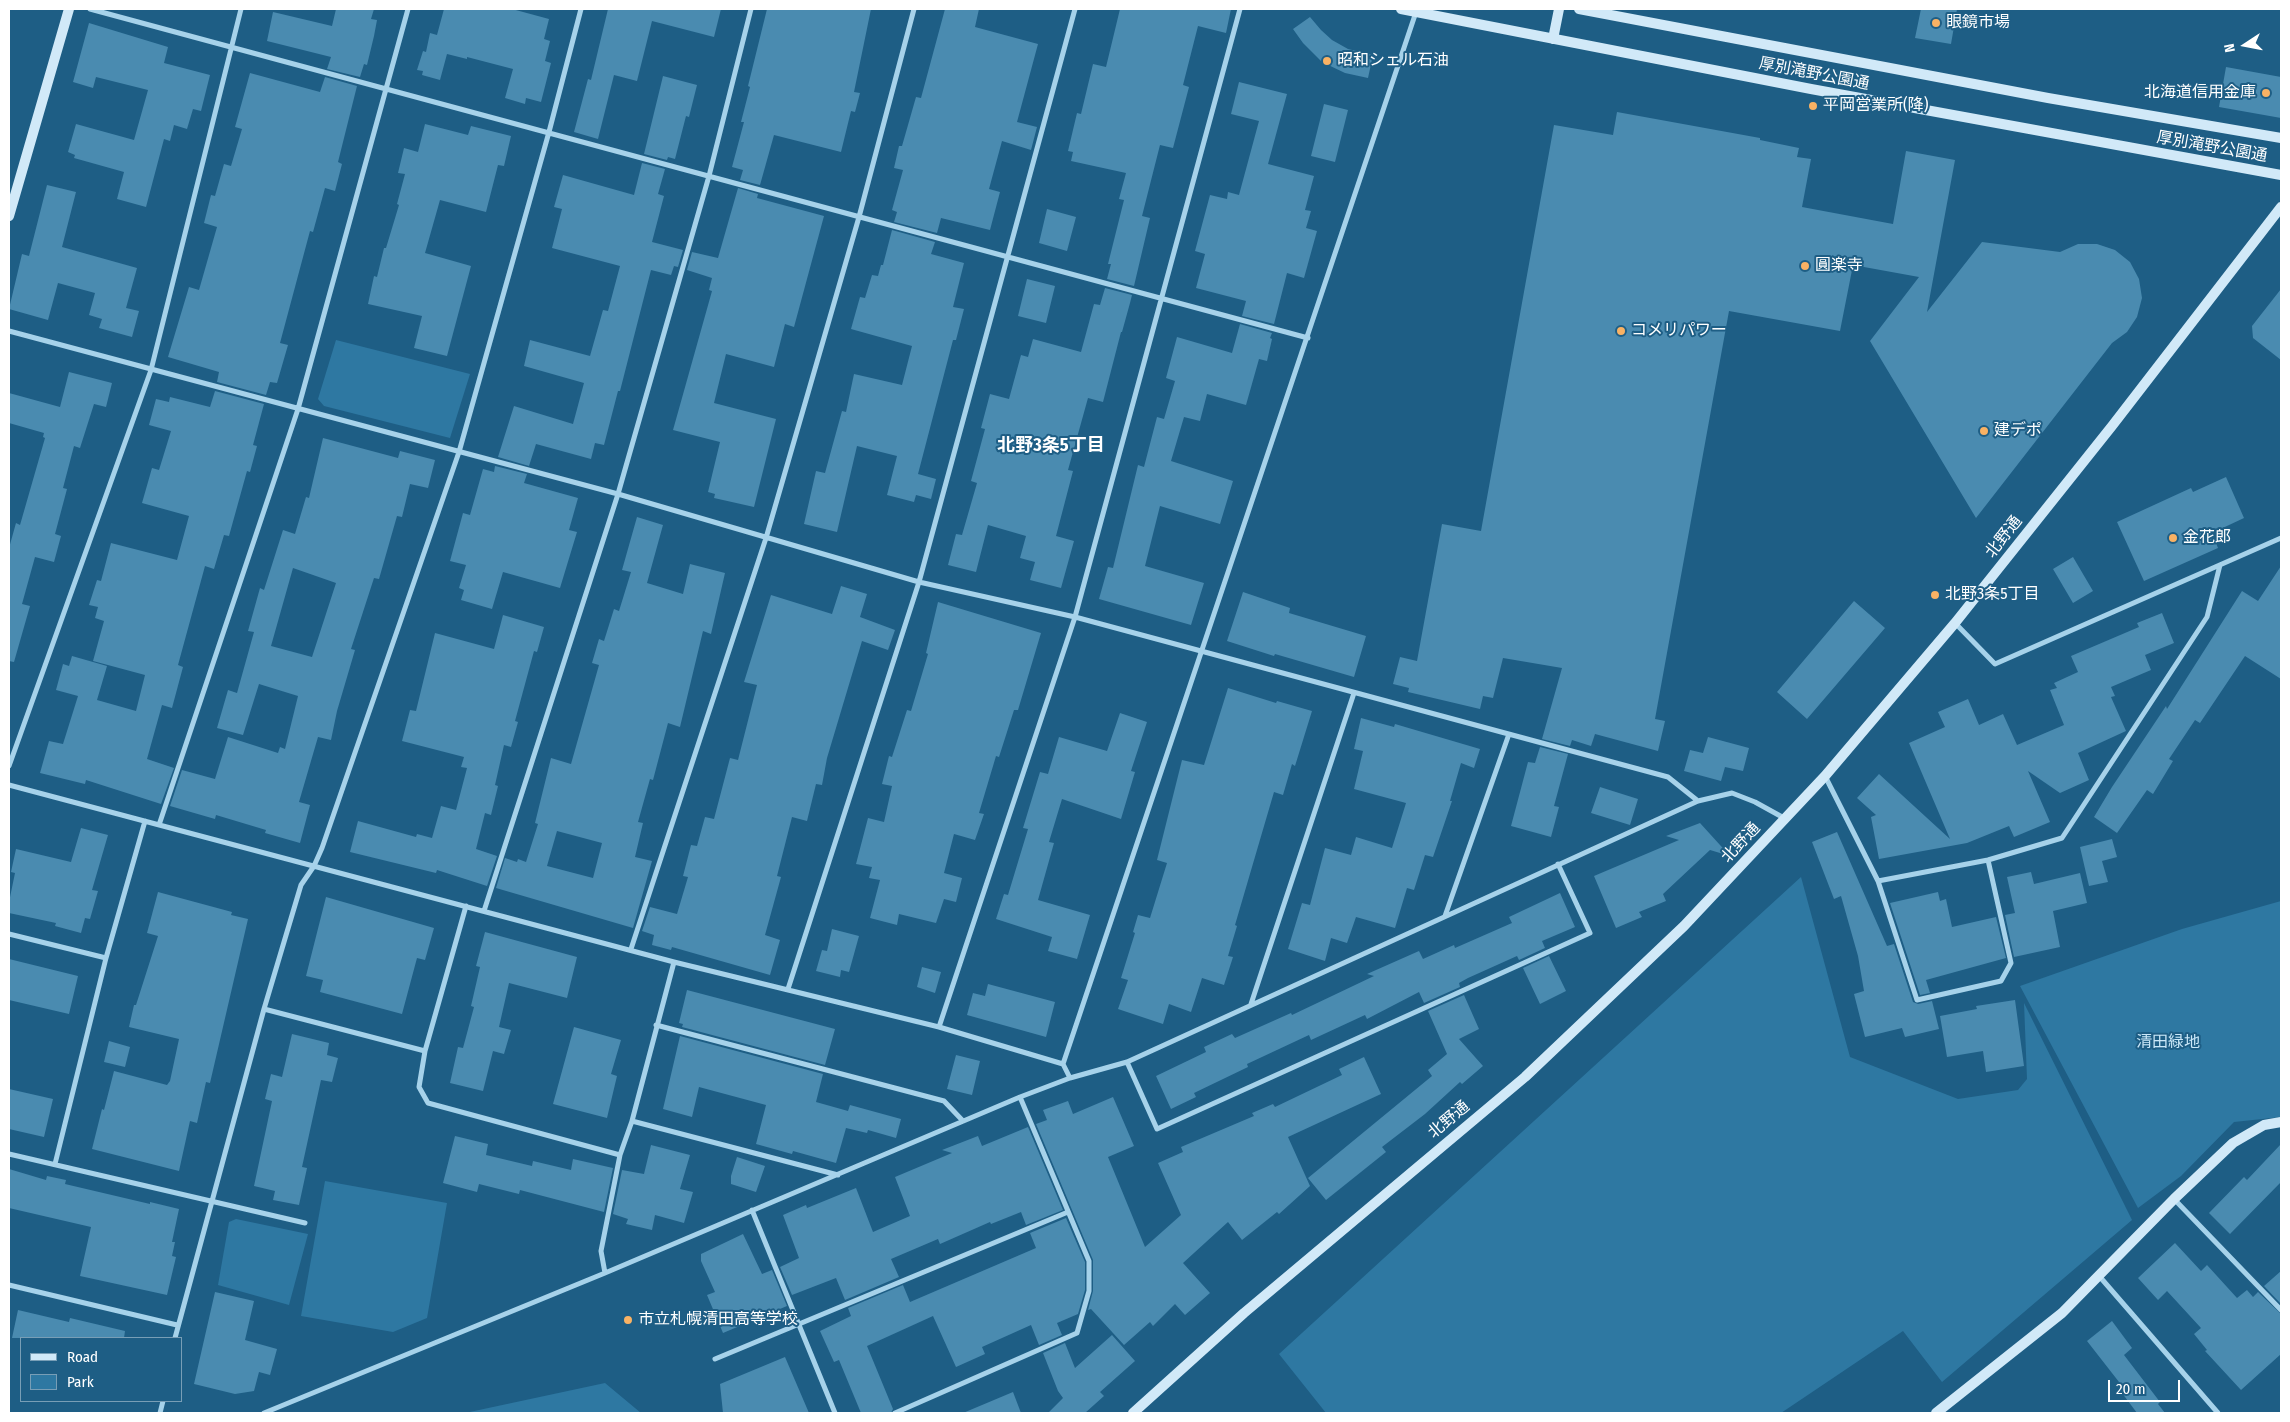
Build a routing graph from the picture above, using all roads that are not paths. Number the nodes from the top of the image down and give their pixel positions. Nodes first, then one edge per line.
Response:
1 (69, 9) edge
2 (90, 9) edge
3 (241, 9) edge
4 (408, 9) edge
5 (581, 9) edge
6 (751, 9) edge
7 (914, 9) edge
8 (1075, 9) edge
9 (1240, 9) edge
10 (1401, 9) edge
11 (1559, 9) edge
12 (1579, 9) edge
13 (1416, 10) edge
14 (1553, 38) junction
15 (230, 48) junction
16 (387, 89) junction
17 (549, 132) junction
18 (2281, 138) edge
19 (2281, 175) edge
20 (709, 176) junction
21 (2281, 207) edge
22 (9, 216) edge
23 (859, 217) junction
24 (1008, 256) junction
25 (1162, 298) junction
26 (9, 331) edge
27 (1308, 338) junction
28 (151, 370) junction
29 (298, 409) junction
30 (458, 452) junction
31 (618, 494) junction
32 (766, 538) junction
33 (2281, 538) edge
34 (2220, 565) junction
35 (919, 582) junction
36 (1076, 617) junction
37 (1955, 624) junction
38 (1201, 651) junction
39 (1354, 693) junction
40 (1509, 734) junction
41 (9, 766) edge
42 (1825, 776) junction
43 (9, 785) edge
44 (1698, 801) junction
45 (1784, 818) junction
46 (146, 821) junction
47 (159, 825) junction
48 (1988, 860) junction
49 (1558, 864) junction
50 (314, 866) junction
51 (1878, 881) junction
52 (466, 906) junction
53 (484, 910) junction
54 (1445, 916) junction
55 (9, 934) edge
56 (631, 949) junction
57 (106, 958) junction
58 (674, 962) junction
59 (788, 989) junction
60 (1251, 1004) junction
61 (264, 1009) junction
62 (656, 1026) junction
63 (939, 1028) junction
64 (425, 1051) junction
65 (1127, 1062) junction
66 (1063, 1064) junction
67 (1070, 1078) junction
68 (1020, 1097) junction
69 (632, 1121) junction
70 (963, 1121) junction
71 (2281, 1122) edge
72 (9, 1154) edge
73 (620, 1155) junction
74 (55, 1164) junction
75 (839, 1175) junction
76 (2174, 1199) junction
77 (213, 1201) junction
78 (752, 1210) junction
79 (1068, 1212) junction
80 (305, 1223) dead end
81 (605, 1273) junction
82 (2100, 1277) junction
83 (9, 1285) edge
84 (2281, 1310) edge
85 (799, 1324) junction
86 (177, 1325) junction
87 (174, 1337) edge
88 (715, 1359) dead end
89 (264, 1413) edge
90 (835, 1413) edge
91 (895, 1413) edge
92 (1133, 1413) edge
93 (1936, 1413) edge
94 (2218, 1413) edge

1 - 22 street
2 - 15 street
3 - 15 street
4 - 16 street
5 - 17 street
6 - 20 street
7 - 23 street
8 - 24 street
9 - 25 street
10 - 13 street, 厚別滝野公園通
11 - 14 street
12 - 18 street, 厚別滝野公園通
13 - 14 street, 厚別滝野公園通
13 - 27 street
14 - 19 street, 厚別滝野公園通
15 - 16 street
15 - 28 street
16 - 17 street
16 - 29 street
17 - 20 street
17 - 30 street
20 - 23 street
20 - 31 street
21 - 37 street, 北野通
23 - 24 street
23 - 32 street
24 - 25 street
24 - 35 street
25 - 27 street
25 - 36 street
26 - 28 street
27 - 38 street
28 - 29 street
28 - 41 street
29 - 30 street
29 - 47 street
30 - 31 street
30 - 50 street
31 - 32 street
31 - 53 street
32 - 35 street
32 - 56 street
33 - 34 street
34 - 37 street
34 - 48 street
35 - 36 street
35 - 59 street
36 - 38 street
36 - 63 street
37 - 42 street, 北野通
38 - 39 street
38 - 66 street
39 - 40 street
39 - 60 street
40 - 44 street
40 - 54 street
42 - 45 street, 北野通
42 - 51 street
43 - 46 street
44 - 45 street
44 - 49 street
45 - 92 street, 北野通
46 - 47 street
46 - 57 street
47 - 50 street
48 - 51 street
48 - 51 street
49 - 54 street
49 - 65 street
50 - 52 street
50 - 61 street
52 - 53 street
52 - 64 street
53 - 56 street
54 - 60 street
55 - 57 street
56 - 58 street
57 - 74 street
58 - 59 street
58 - 62 street
59 - 63 street
60 - 65 street
61 - 64 street
61 - 77 street
62 - 69 street
62 - 70 street
63 - 66 street
64 - 73 street
65 - 67 street
66 - 67 street
67 - 68 street
68 - 70 street
68 - 79 street
69 - 73 street
69 - 75 street
70 - 75 street
71 - 76 street
72 - 74 street
73 - 81 street
74 - 77 street
75 - 78 street
76 - 82 street
76 - 84 street
77 - 80 street
77 - 86 street
78 - 81 street
78 - 85 street
79 - 85 street
79 - 91 street
81 - 89 street
82 - 93 street
82 - 94 street
83 - 86 street
85 - 88 street
85 - 90 street
86 - 87 street

